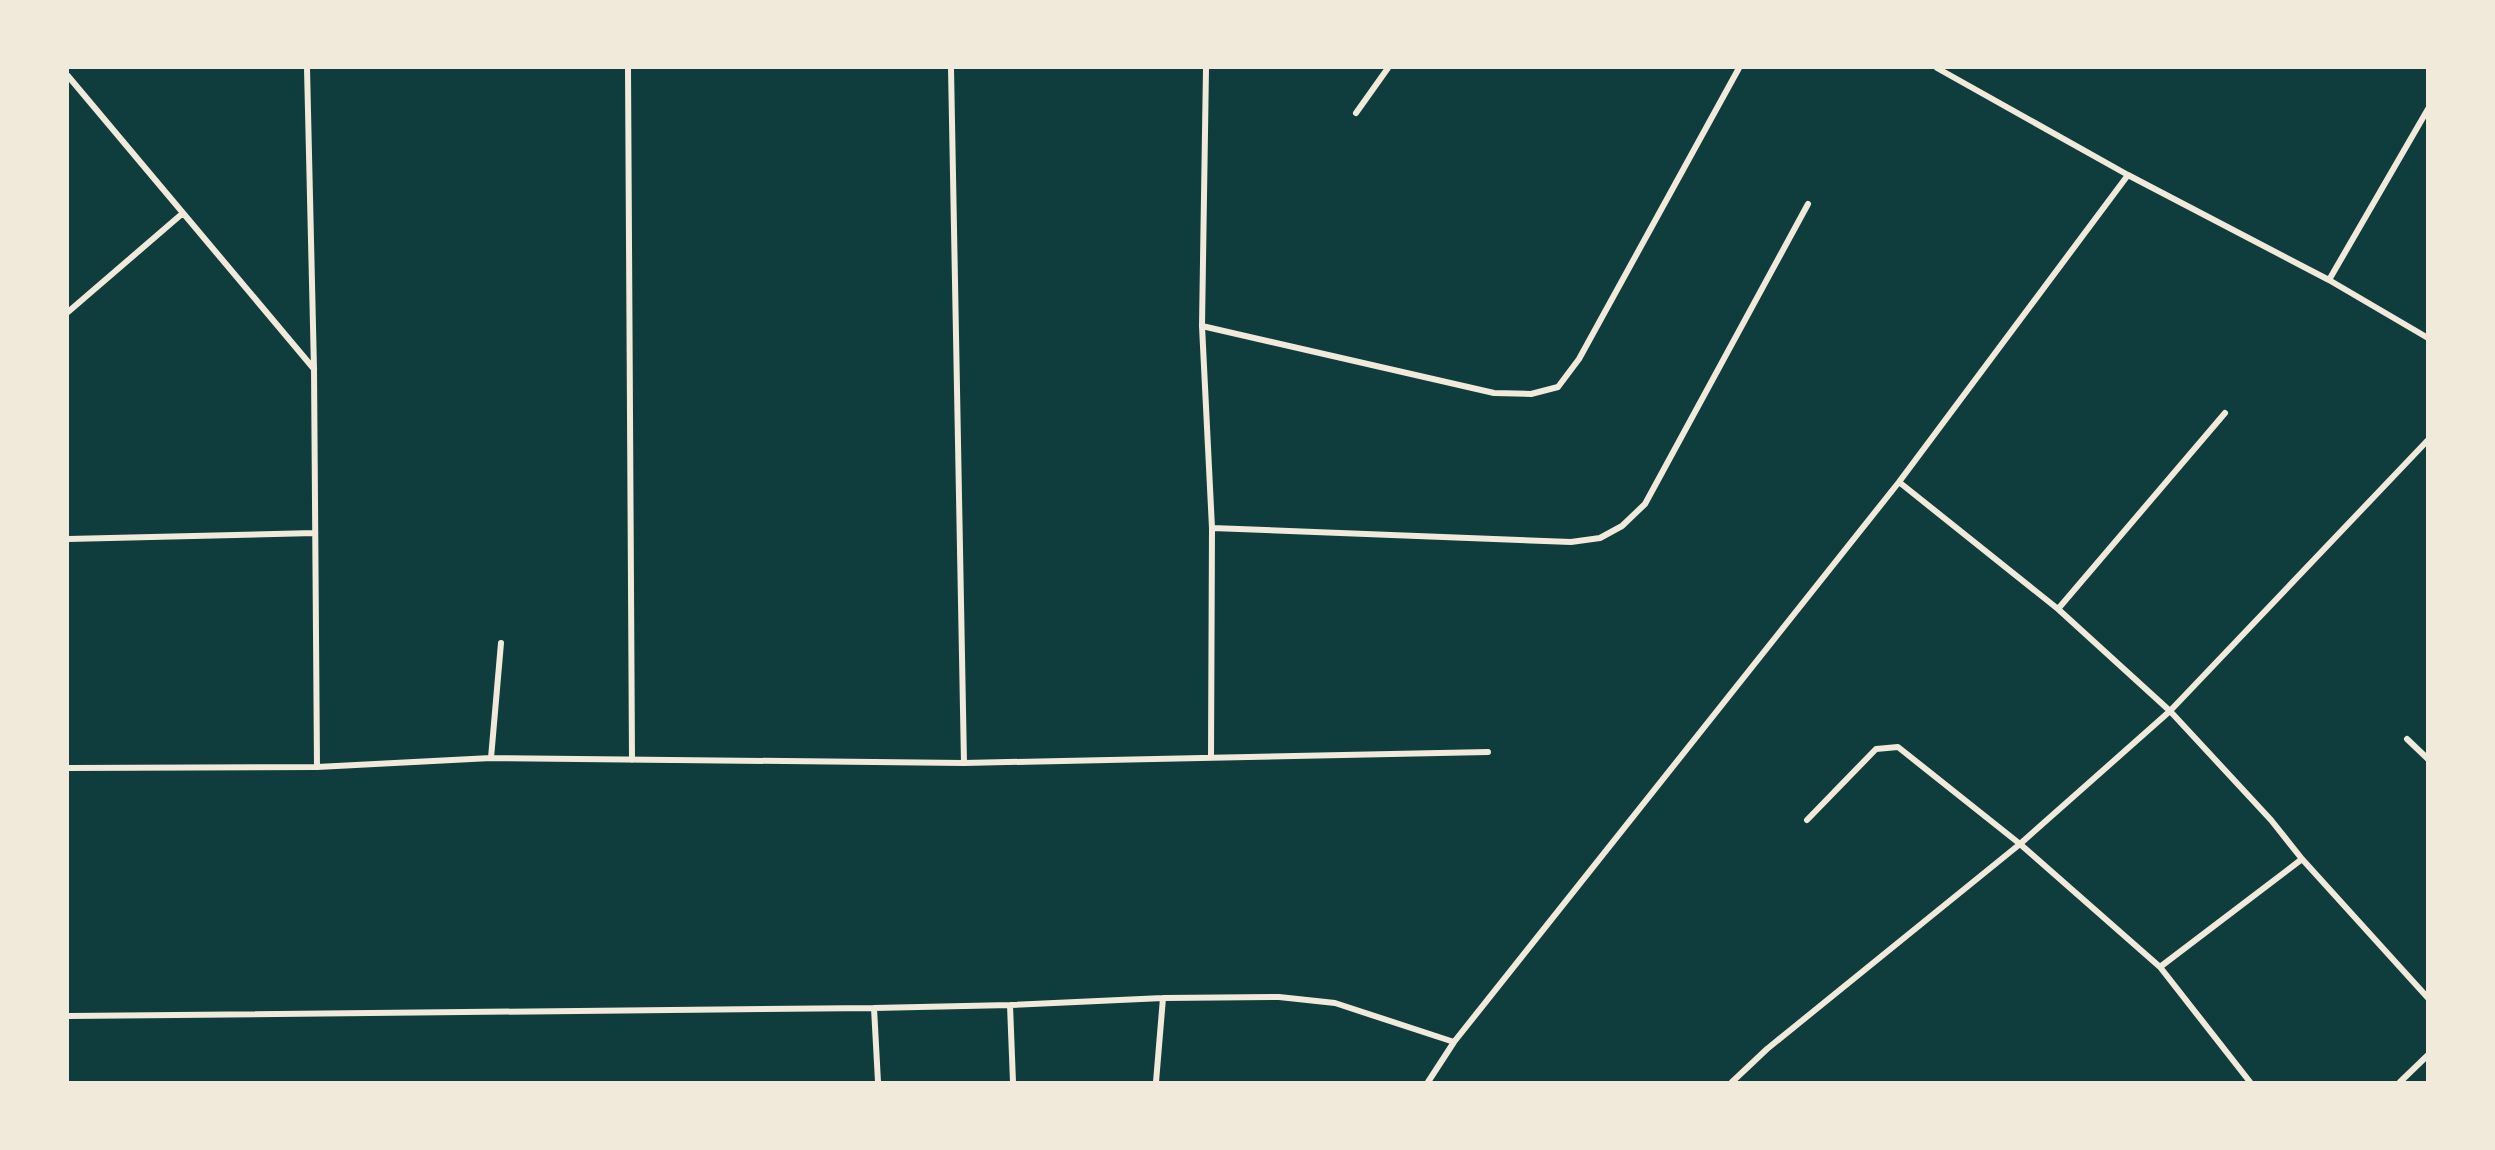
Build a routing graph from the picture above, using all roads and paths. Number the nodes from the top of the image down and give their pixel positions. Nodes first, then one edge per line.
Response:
1 (307, 68) edge
2 (628, 68) edge
3 (951, 68) edge
4 (1206, 68) edge
5 (1388, 68) edge
6 (1739, 68) edge
7 (1937, 68) edge
8 (68, 76) edge
9 (2427, 110) edge
10 (1356, 113) dead end
11 (2128, 175) junction
12 (1808, 204) dead end
13 (183, 213) junction
14 (2329, 280) junction
15 (68, 312) edge
16 (1202, 326) junction
17 (2427, 338) edge
18 (314, 369) junction
19 (2225, 412) dead end
20 (2427, 440) edge
21 (1899, 482) junction
22 (1212, 528) junction
23 (315, 533) junction
24 (68, 539) edge
25 (2058, 609) junction
26 (501, 643) dead end
27 (2170, 711) junction
28 (2407, 739) dead end
29 (1488, 752) dead end
30 (1211, 756) junction
31 (491, 758) junction
32 (2427, 759) edge
33 (632, 760) junction
34 (964, 763) junction
35 (317, 766) junction
36 (68, 768) edge
37 (1807, 820) dead end
38 (2020, 844) junction
39 (2302, 859) junction
40 (2160, 967) junction
41 (1163, 998) junction
42 (2427, 998) edge
43 (1010, 1005) junction
44 (874, 1008) junction
45 (68, 1016) edge
46 (1454, 1042) junction
47 (2427, 1055) edge
48 (878, 1083) edge
49 (1012, 1083) edge
50 (1156, 1083) edge
51 (1428, 1083) edge
52 (1732, 1083) edge
53 (2250, 1083) edge
54 (2400, 1083) edge

1 - 18 street
2 - 33 street
3 - 34 street
4 - 16 street
5 - 10 street
6 - 16 street
7 - 11 street
8 - 13 street
9 - 14 street
11 - 14 street
11 - 21 street
12 - 22 street
13 - 15 street
13 - 18 street
14 - 17 street
16 - 22 street
18 - 23 street
19 - 25 street
20 - 27 street
21 - 25 street
21 - 46 street
22 - 30 street
23 - 24 street
23 - 35 street
25 - 27 street
26 - 31 street
27 - 38 street
27 - 39 street
28 - 32 street
29 - 30 street
30 - 34 street
31 - 33 street
31 - 35 street
33 - 34 street
35 - 36 street
37 - 38 street
38 - 40 street
38 - 52 street
39 - 40 street
39 - 42 street
40 - 53 street
41 - 43 street
41 - 46 street
41 - 50 street
43 - 44 street
43 - 49 street
44 - 45 street
44 - 48 street
46 - 51 street
47 - 54 street

